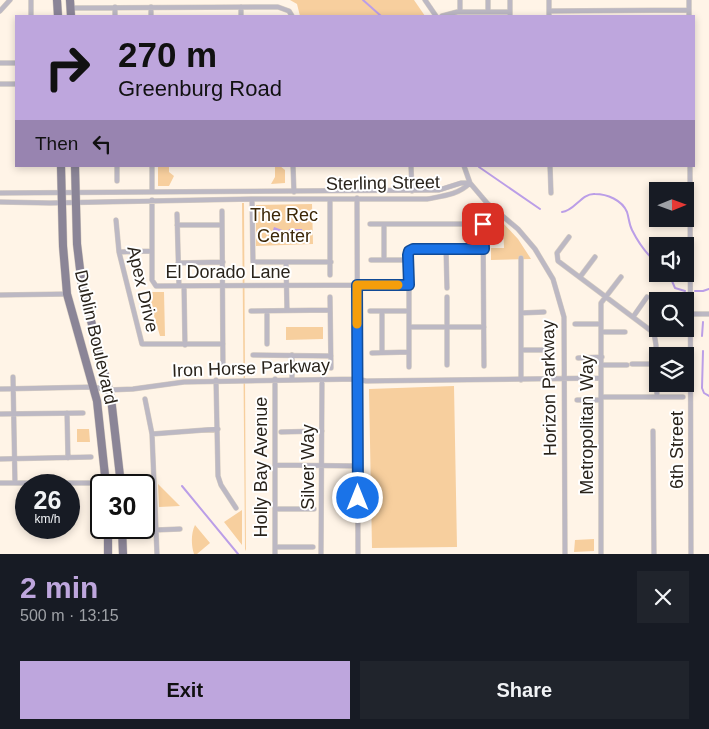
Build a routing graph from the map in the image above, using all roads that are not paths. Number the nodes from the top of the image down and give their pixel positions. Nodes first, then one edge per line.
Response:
1 (10, 0) edge
2 (31, 0) edge
3 (57, 0) edge
4 (425, 0) edge
5 (460, 0) edge
6 (488, 0) edge
7 (510, 0) edge
8 (549, 0) edge
9 (689, 0) edge
10 (241, 7) junction
11 (70, 8) edge
12 (115, 8) junction
13 (152, 8) junction
14 (689, 10) junction
15 (0, 11) edge
16 (460, 12) junction
17 (488, 12) junction
18 (510, 14) edge
19 (549, 14) edge
20 (31, 15) edge
21 (58, 15) edge
22 (115, 15) edge
23 (152, 15) edge
24 (241, 15) edge
25 (291, 15) edge
26 (435, 15) edge
27 (445, 15) edge
28 (689, 15) edge
29 (0, 63) edge
30 (15, 63) edge
31 (0, 84) edge
32 (15, 84) edge
33 (61, 167) edge
34 (75, 167) edge
35 (117, 167) edge
36 (152, 167) edge
37 (293, 167) edge
38 (411, 167) edge
39 (464, 167) edge
40 (550, 167) edge
41 (690, 167) edge
42 (118, 181) dead end
43 (470, 182) junction
44 (294, 191) junction
45 (357, 191) junction
46 (412, 191) junction
47 (61, 192) junction
48 (76, 192) junction
49 (152, 192) junction
50 (0, 193) edge
51 (551, 193) dead end
52 (252, 198) junction
53 (294, 198) junction
54 (330, 198) junction
55 (357, 198) junction
56 (152, 200) junction
57 (0, 202) edge
58 (76, 202) junction
59 (61, 203) junction
60 (222, 211) dead end
61 (177, 214) dead end
62 (116, 220) dead end
63 (370, 224) dead end
64 (384, 224) junction
65 (177, 225) junction
66 (222, 225) junction
67 (569, 237) dead end
68 (446, 249) junction
69 (484, 249) junction
70 (152, 251) junction
71 (119, 252) junction
72 (595, 257) dead end
73 (520, 258) dead end
74 (371, 260) dead end
75 (384, 260) junction
76 (408, 260) junction
77 (178, 262) junction
78 (223, 262) junction
79 (286, 262) junction
80 (331, 262) junction
81 (330, 275) dead end
82 (580, 277) junction
83 (621, 277) dead end
84 (357, 285) junction
85 (409, 285) junction
86 (181, 286) junction
87 (223, 286) junction
88 (287, 286) junction
89 (447, 288) dead end
90 (690, 292) edge
91 (67, 294) junction
92 (0, 295) edge
93 (647, 296) dead end
94 (330, 297) dead end
95 (447, 297) dead end
96 (607, 297) junction
97 (267, 310) junction
98 (287, 310) junction
99 (330, 310) junction
100 (382, 310) junction
101 (251, 311) dead end
102 (370, 311) dead end
103 (409, 311) junction
104 (544, 312) dead end
105 (521, 313) junction
106 (694, 314) edge
107 (709, 314) edge
108 (633, 317) junction
109 (575, 324) dead end
110 (601, 324) junction
111 (409, 327) junction
112 (447, 327) junction
113 (484, 327) junction
114 (649, 329) edge
115 (601, 332) junction
116 (625, 332) dead end
117 (690, 337) edge
118 (223, 344) junction
119 (267, 344) dead end
120 (185, 345) junction
121 (521, 350) junction
122 (552, 350) dead end
123 (382, 352) junction
124 (409, 352) junction
125 (372, 353) dead end
126 (252, 355) dead end
127 (292, 355) junction
128 (331, 356) junction
129 (602, 357) junction
130 (578, 358) dead end
131 (649, 364) edge
132 (447, 365) dead end
133 (602, 365) junction
134 (484, 366) dead end
135 (409, 367) dead end
136 (331, 368) dead end
137 (223, 369) dead end
138 (13, 377) dead end
139 (601, 378) junction
140 (275, 379) junction
141 (292, 379) junction
142 (322, 379) junction
143 (358, 379) junction
144 (563, 379) junction
145 (216, 380) junction
146 (522, 380) junction
147 (93, 387) junction
148 (0, 389) edge
149 (13, 389) junction
150 (108, 390) junction
151 (657, 392) edge
152 (657, 397) junction
153 (683, 397) dead end
154 (601, 398) junction
155 (145, 399) dead end
156 (577, 400) dead end
157 (67, 413) junction
158 (83, 413) dead end
159 (0, 414) edge
160 (13, 414) junction
161 (218, 429) junction
162 (653, 431) dead end
163 (281, 432) dead end
164 (322, 432) junction
165 (152, 434) junction
166 (14, 458) junction
167 (68, 458) junction
168 (92, 458) dead end
169 (0, 459) edge
170 (275, 465) junction
171 (321, 466) junction
172 (358, 466) junction
173 (105, 474) edge
174 (120, 474) edge
175 (0, 482) edge
176 (14, 483) junction
177 (90, 484) edge
178 (236, 508) dead end
179 (275, 509) junction
180 (314, 509) dead end
181 (180, 529) dead end
182 (156, 530) junction
183 (108, 539) edge
184 (122, 539) edge
185 (313, 546) dead end
186 (275, 547) junction
187 (108, 554) edge
188 (123, 554) edge
189 (157, 554) edge
190 (276, 554) edge
191 (321, 554) edge
192 (358, 554) edge
193 (565, 554) edge
194 (601, 554) edge
195 (654, 554) edge
196 (692, 554) edge

1 - 15 street
2 - 20 street
3 - 21 main road
4 - 26 street
5 - 16 street
6 - 17 street
7 - 18 street
8 - 19 street
9 - 14 street
10 - 13 street
10 - 24 street
10 - 25 street
11 - 12 street
12 - 13 street
12 - 22 street
13 - 23 street
14 - 19 street
14 - 28 street
16 - 17 street
16 - 27 street
17 - 18 street
29 - 30 street
31 - 32 street
33 - 47 main road, Dublin Boulevard
34 - 48 main road, Dublin Boulevard
35 - 42 street
36 - 49 street
37 - 44 street
38 - 46 street
39 - 43 street, Horizon Parkway
40 - 51 street
41 - 90 street, 6th Street
43 - 46 street, Sterling Street
43 - 55 street, Sterling Street
43 - 144 street, Horizon Parkway
44 - 45 street, Sterling Street
44 - 49 street, Sterling Street
44 - 53 street
45 - 46 street, Sterling Street
45 - 55 street
47 - 48 street, Sterling Street
47 - 50 street, Sterling Street
47 - 59 main road, Dublin Boulevard
48 - 49 street, Sterling Street
48 - 58 main road, Dublin Boulevard
52 - 53 street, Sterling Street
52 - 56 street, Sterling Street
52 - 79 street
53 - 54 street, Sterling Street
54 - 55 street, Sterling Street
54 - 80 street
55 - 84 street
56 - 58 street, Sterling Street
56 - 70 street, El Dorado Lane
57 - 59 street, Sterling Street
58 - 59 street, Sterling Street
58 - 150 main road, Dublin Boulevard
59 - 91 main road, Dublin Boulevard
60 - 66 street
61 - 65 street
62 - 71 street, Apex Drive
63 - 64 street
64 - 69 street
64 - 75 street
65 - 66 street
65 - 77 street
66 - 78 street
67 - 82 street
68 - 69 street
68 - 76 street
68 - 89 street
69 - 113 street
70 - 71 street
70 - 86 street, El Dorado Lane
71 - 120 street, Apex Drive
72 - 82 street
73 - 105 street
74 - 75 street
75 - 76 street
76 - 85 street
77 - 78 street
77 - 86 street
78 - 87 street
79 - 80 street
79 - 88 street
80 - 81 street
82 - 96 street
83 - 96 street
84 - 85 street, El Dorado Lane
84 - 88 street, El Dorado Lane
84 - 143 street
85 - 103 street
86 - 87 street, El Dorado Lane
86 - 120 street
87 - 88 street, El Dorado Lane
87 - 118 street
88 - 98 street
91 - 92 street
91 - 147 main road, Dublin Boulevard
93 - 108 street
94 - 99 street
95 - 112 street
96 - 108 street
96 - 110 street, Metropolitan Way
97 - 98 street
97 - 101 street
97 - 119 street
98 - 99 street
99 - 128 street
100 - 102 street
100 - 103 street
100 - 123 street
103 - 111 street
104 - 105 street
105 - 121 street
106 - 107 street
108 - 114 street
109 - 110 street
110 - 115 street, Metropolitan Way
111 - 112 street
111 - 124 street
112 - 113 street
112 - 132 street
113 - 134 street
115 - 116 street
115 - 129 street, Metropolitan Way
117 - 196 street, 6th Street
118 - 120 street, Apex Drive
118 - 137 street
121 - 122 street
121 - 146 street
123 - 124 street
123 - 125 street
124 - 135 street
126 - 127 street
127 - 128 street
127 - 141 street
128 - 136 street
129 - 130 street
129 - 133 street, Metropolitan Way
131 - 133 street
133 - 139 street, Metropolitan Way
138 - 149 street
139 - 144 street, Iron Horse Parkway
139 - 154 street, Metropolitan Way
140 - 141 street, Iron Horse Parkway
140 - 145 street, Iron Horse Parkway
140 - 170 street, Holly Bay Avenue
141 - 142 street, Iron Horse Parkway
142 - 143 street, Iron Horse Parkway
142 - 164 street, Silver Way
143 - 146 street, Iron Horse Parkway
143 - 172 street
144 - 146 street, Iron Horse Parkway
144 - 193 street, Horizon Parkway
145 - 150 street, Iron Horse Parkway
145 - 161 street
147 - 149 street, Iron Horse Parkway
147 - 150 street, Iron Horse Parkway
147 - 173 main road, Dublin Boulevard
148 - 149 street, Iron Horse Parkway
149 - 160 street
150 - 174 main road, Dublin Boulevard
151 - 152 street
152 - 153 street
152 - 154 street
154 - 156 street
154 - 194 street, Metropolitan Way
155 - 165 street
157 - 158 street
157 - 160 street
157 - 167 street
159 - 160 street
160 - 166 street
161 - 165 street
161 - 178 street
162 - 195 street
163 - 164 street
164 - 171 street, Silver Way
165 - 182 street
166 - 167 street
166 - 169 street
166 - 176 street
167 - 168 street
170 - 171 street
170 - 179 street, Holly Bay Avenue
171 - 172 street
171 - 191 street, Silver Way
172 - 192 street
175 - 176 street
176 - 177 street
179 - 180 street
179 - 186 street, Holly Bay Avenue
181 - 182 street
182 - 189 street
183 - 187 main road
184 - 188 main road
185 - 186 street
186 - 190 street, Holly Bay Avenue

